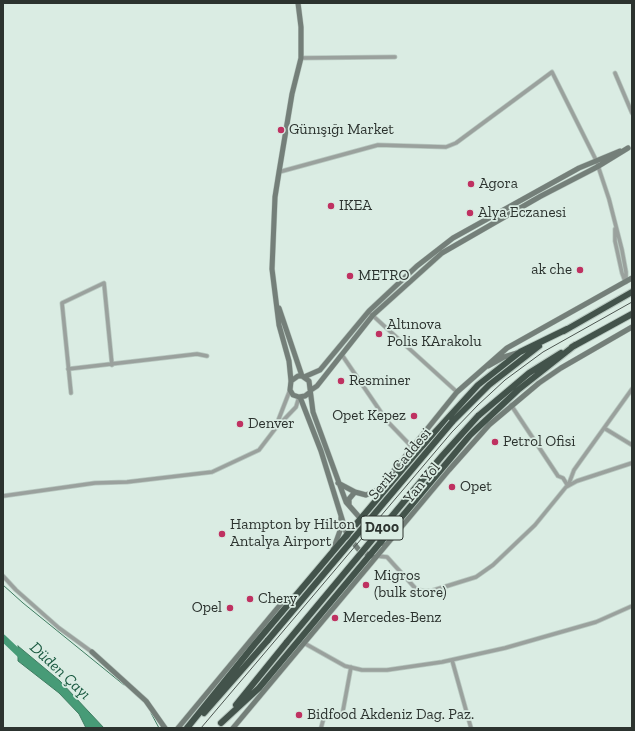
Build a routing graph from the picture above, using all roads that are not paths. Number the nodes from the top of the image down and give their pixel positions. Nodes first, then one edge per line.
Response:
1 (298, 3) edge
2 (395, 57) dead end
3 (301, 58) junction
4 (614, 73) dead end
5 (632, 113) edge
6 (630, 147) edge
7 (596, 160) junction
8 (597, 167) junction
9 (278, 172) junction
10 (632, 278) edge
11 (626, 282) junction
12 (632, 292) edge
13 (276, 302) junction
14 (371, 313) junction
15 (632, 314) edge
16 (632, 327) edge
17 (567, 329) junction
18 (575, 345) junction
19 (520, 352) junction
20 (342, 355) junction
21 (207, 356) dead end
22 (112, 365) junction
23 (485, 366) junction
24 (68, 369) junction
25 (303, 376) junction
26 (291, 381) junction
27 (632, 389) edge
28 (290, 390) junction
29 (310, 391) junction
30 (458, 392) junction
31 (71, 393) dead end
32 (300, 397) junction
33 (511, 405) junction
34 (604, 428) junction
35 (275, 429) junction
36 (632, 445) edge
37 (413, 448) junction
38 (408, 462) junction
39 (632, 463) edge
40 (338, 484) junction
41 (568, 486) junction
42 (355, 492) junction
43 (3, 496) edge
44 (349, 505) junction
45 (342, 514) junction
46 (360, 519) junction
47 (347, 535) junction
48 (381, 540) junction
49 (384, 548) junction
50 (331, 554) junction
51 (368, 555) junction
52 (377, 556) junction
53 (387, 557) junction
54 (3, 576) edge
55 (293, 599) junction
56 (632, 606) edge
57 (309, 628) junction
58 (304, 643) junction
59 (92, 652) joint
60 (452, 660) junction
61 (286, 664) junction
62 (351, 667) junction
63 (275, 668) junction
64 (193, 715) junction
65 (184, 721) junction
66 (219, 726) edge
67 (189, 727) edge
68 (165, 728) edge
69 (178, 728) edge
70 (233, 728) edge
71 (321, 728) edge
72 (471, 728) edge

1 - 3 street
2 - 3 street
3 - 9 street
4 - 5 street
6 - 7 street
6 - 8 street
7 - 8 street
7 - 9 street
7 - 14 street
8 - 11 street
8 - 14 street
9 - 13 street
10 - 11 street, Yan Yol
11 - 23 street, Yan Yol
12 - 17 highway, Serik Caddesi / D400
13 - 25 street
13 - 26 street
14 - 20 street
14 - 25 street
14 - 30 street
15 - 18 highway, Serik Caddesi / D400
16 - 33 street, Yan Yol
17 - 19 highway
17 - 67 highway, Serik Caddesi / D400, bridge
18 - 48 highway
18 - 66 highway, Serik Caddesi / D400, bridge
19 - 23 street
19 - 38 highway
20 - 29 street
20 - 37 street
21 - 22 street
22 - 24 street
22 - 24 street
23 - 30 street, Yan Yol
24 - 31 street
25 - 26 street
25 - 29 street
26 - 28 street
27 - 34 street
28 - 32 street
28 - 35 street
29 - 32 street
29 - 40 street
30 - 37 street, Yan Yol
32 - 35 street
32 - 45 street
33 - 41 street
33 - 49 street, Yan Yol
34 - 36 street
34 - 41 street
35 - 43 street
37 - 38 street
37 - 42 street, Yan Yol
38 - 46 highway
39 - 41 street
40 - 42 street, Yan Yol
40 - 44 street
41 - 53 street
42 - 44 street
44 - 46 street
45 - 47 street
45 - 50 street
46 - 47 highway
46 - 48 street
47 - 50 highway
47 - 51 street
48 - 49 street
48 - 51 highway
49 - 52 street, Yan Yol
49 - 53 street
50 - 55 highway
51 - 52 street
51 - 57 highway
52 - 53 street
52 - 58 street, Yan Yol
54 - 59 street
55 - 64 highway
55 - 64 street
56 - 60 street
57 - 58 street
57 - 63 highway
58 - 61 street, Yan Yol
58 - 62 street
59 - 68 street
60 - 62 street
60 - 72 street
61 - 63 street
61 - 70 street, Yan Yol
62 - 71 street
63 - 66 highway
64 - 65 street
64 - 67 highway
65 - 67 street
65 - 69 street

